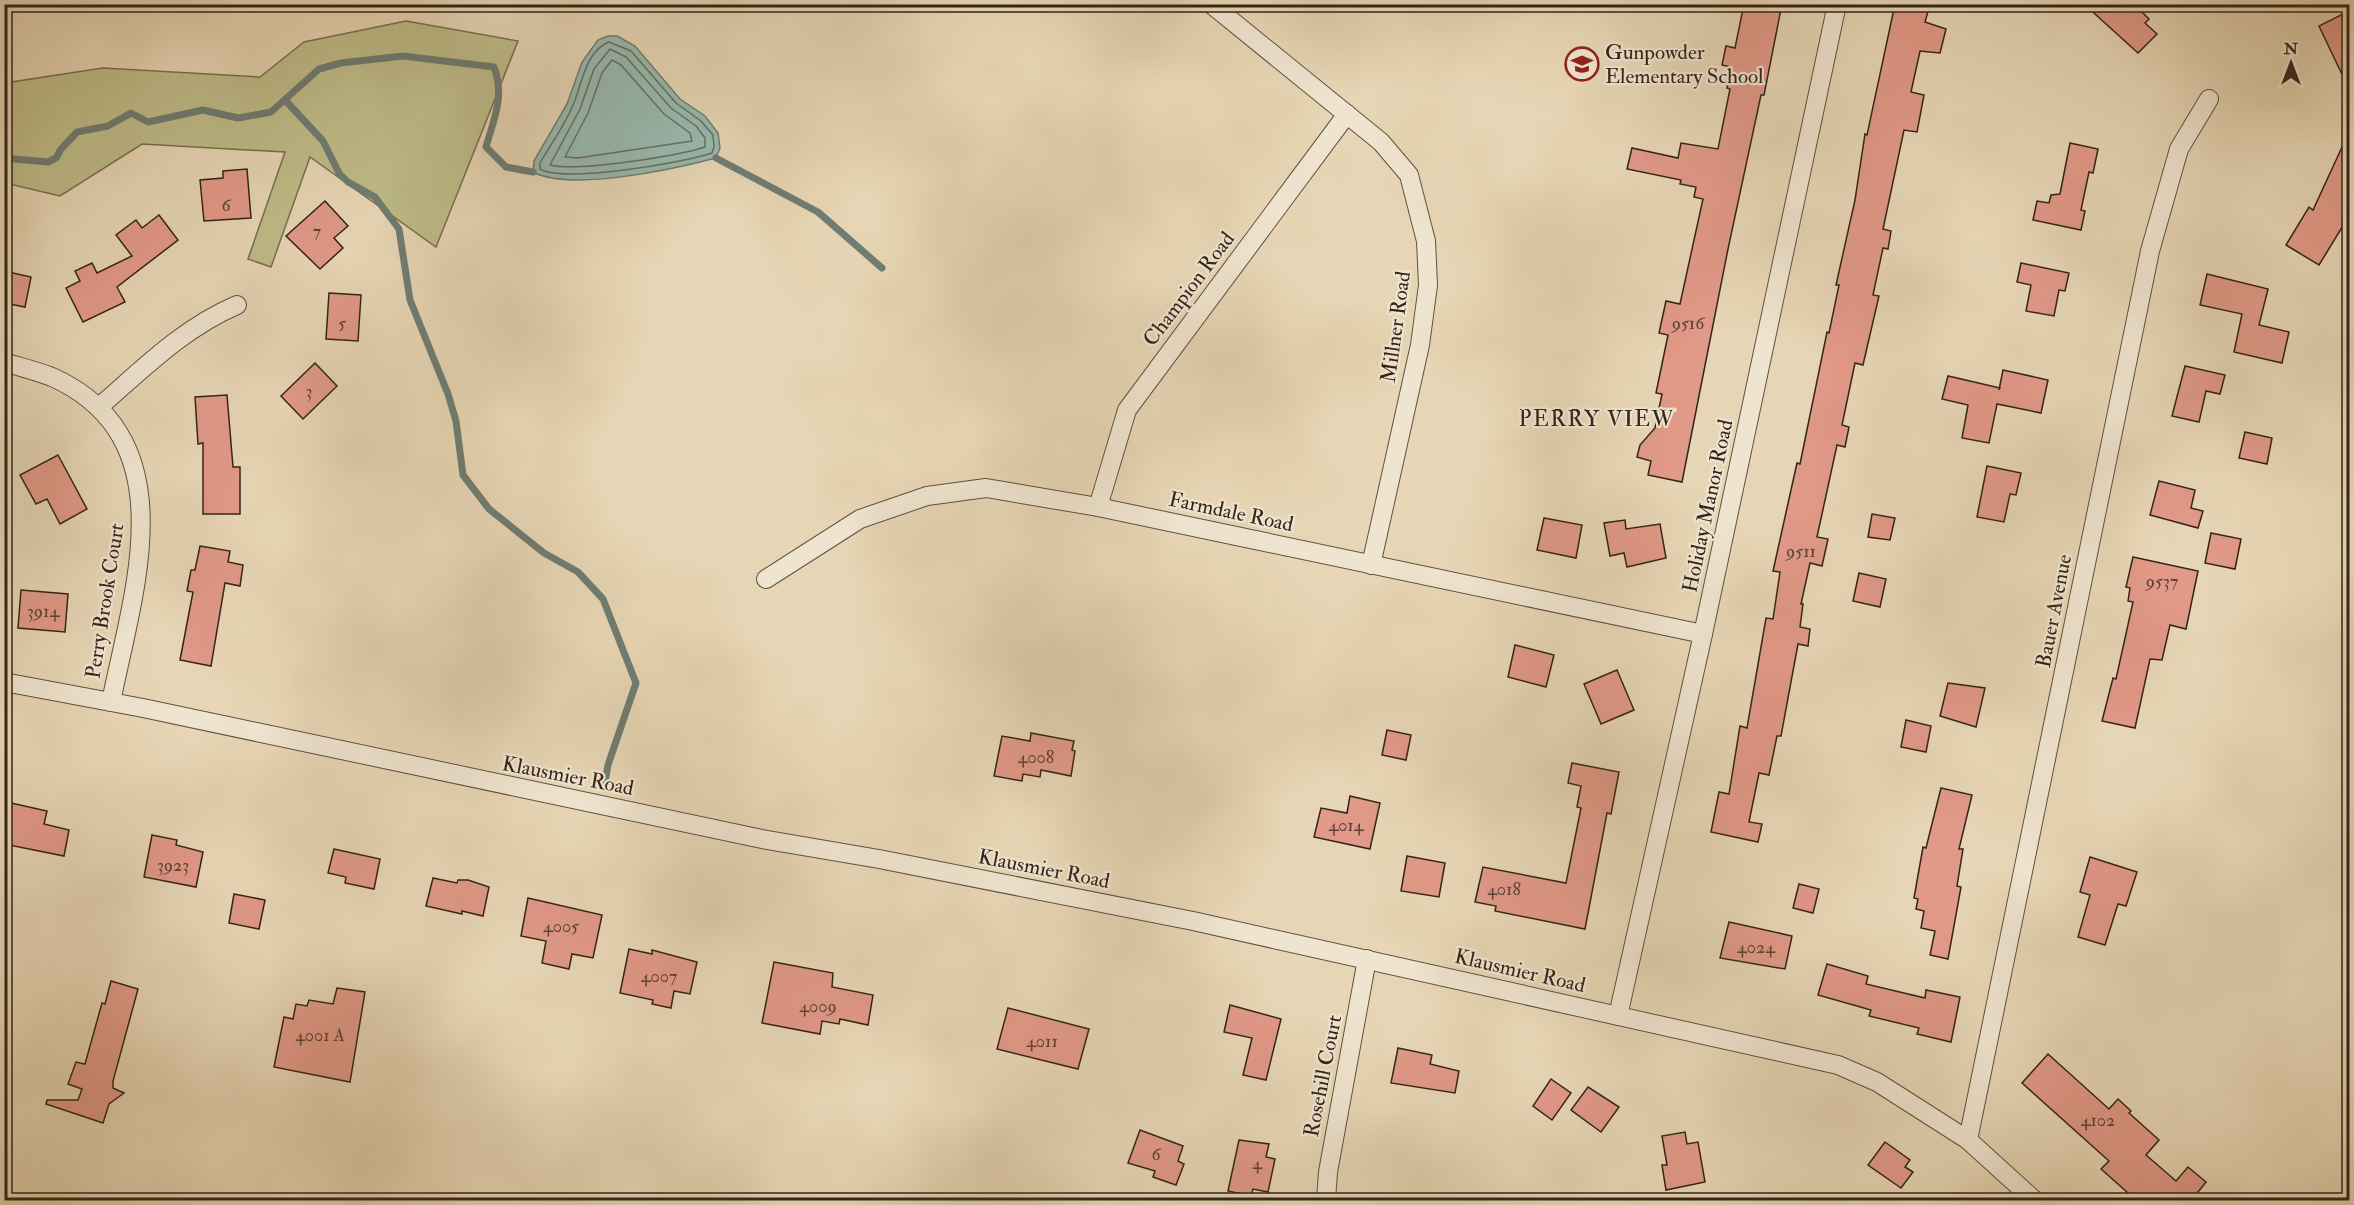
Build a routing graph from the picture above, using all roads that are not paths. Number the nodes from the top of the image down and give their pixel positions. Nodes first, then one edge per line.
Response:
1 (1211, 4) edge
2 (1837, 4) edge
3 (2209, 99) dead end
4 (1347, 114) junction
5 (237, 305) dead end
6 (4, 362) edge
7 (99, 407) junction
8 (1098, 507) junction
9 (1371, 565) junction
10 (766, 579) dead end
11 (1703, 634) junction
12 (4, 682) edge
13 (111, 702) junction
14 (1367, 959) junction
15 (1618, 1016) junction
16 (1968, 1140) junction
17 (1326, 1200) edge
18 (2034, 1200) edge

1 - 4 street, Millner Road
2 - 11 street, Holiday Manor Road
3 - 16 street, Bauer Avenue
4 - 8 street, Champion Road
4 - 9 street, Millner Road
5 - 7 street
6 - 7 street, Perry Brook Court
7 - 13 street, Perry Brook Court
8 - 9 street, Farmdale Road
8 - 10 street, Farmdale Road
9 - 11 street, Farmdale Road
11 - 15 street, Holiday Manor Road
12 - 13 street, Klausmier Road
13 - 14 street, Klausmier Road
14 - 15 street, Klausmier Road
14 - 17 street, Rosehill Court
15 - 16 street, Klausmier Road
16 - 18 street, Klausmier Road

